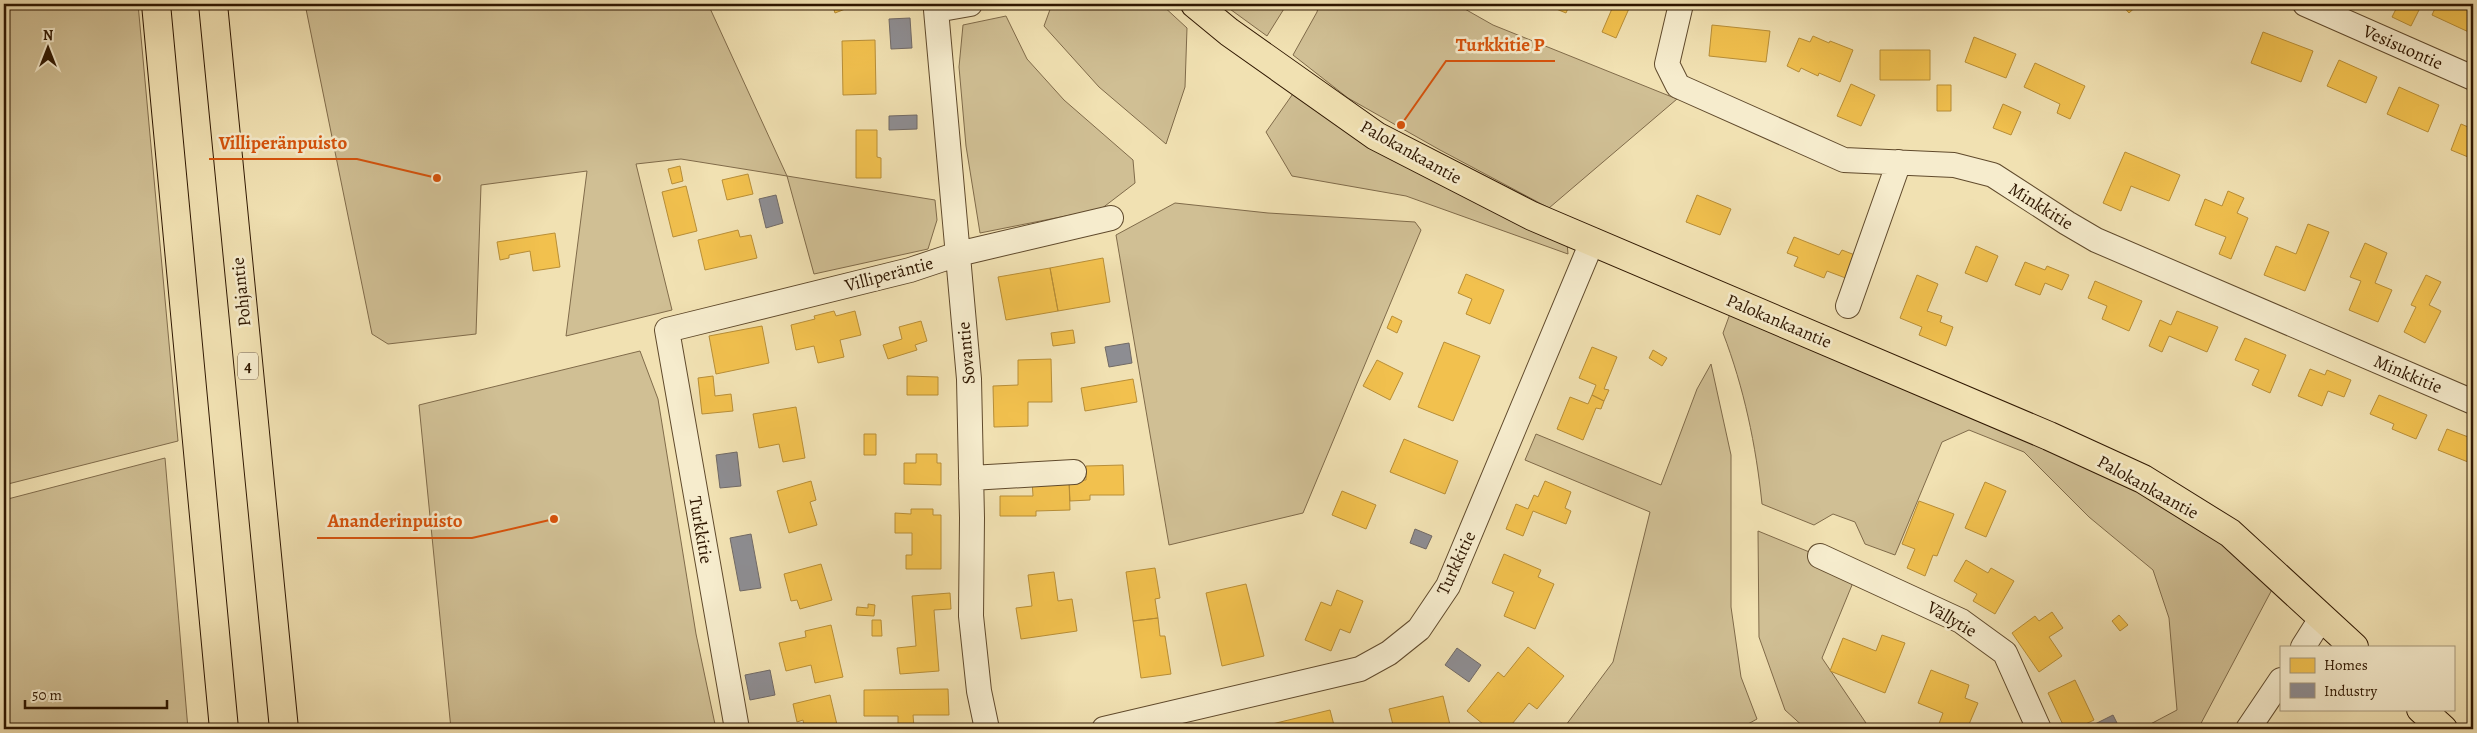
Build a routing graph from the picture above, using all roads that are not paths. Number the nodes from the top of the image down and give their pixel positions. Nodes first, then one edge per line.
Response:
1 (156, 4) edge
2 (213, 4) edge
3 (970, 4) edge
4 (1195, 4) edge
5 (1681, 4) edge
6 (2305, 4) edge
7 (935, 7) edge
8 (2473, 78) edge
9 (1899, 162) junction
10 (1111, 218) dead end
11 (1592, 242) junction
12 (958, 254) junction
13 (1848, 306) dead end
14 (667, 330) joint
15 (2473, 402) edge
16 (1074, 472) dead end
17 (971, 478) junction
18 (1820, 556) dead end
19 (2322, 617) junction
20 (2304, 646) edge
21 (2353, 646) edge
22 (2280, 681) edge
23 (2422, 710) edge
24 (224, 729) edge
25 (284, 729) edge
26 (737, 729) edge
27 (987, 729) edge
28 (1104, 729) edge
29 (2039, 729) edge
30 (2248, 729) edge
31 (2442, 729) edge

1 - 24 main road
2 - 25 main road, Pohjantie / 4
3 - 7 street, Sovantie
4 - 11 main road, Palokankaantie
5 - 9 street, Minkkitie
6 - 8 street, Vesisuontie
7 - 12 street, Sovantie
9 - 13 street
9 - 15 street, Minkkitie
10 - 12 street, Villiperäntie
11 - 19 main road, Palokankaantie
11 - 28 street, Turkkitie
12 - 14 street, Villiperäntie
12 - 17 street, Sovantie
14 - 26 street, Turkkitie
16 - 17 street
17 - 27 street, Sovantie
18 - 29 street, Vällytie
19 - 20 street
19 - 21 main road, Palokankaantie
22 - 30 street
23 - 31 main road

